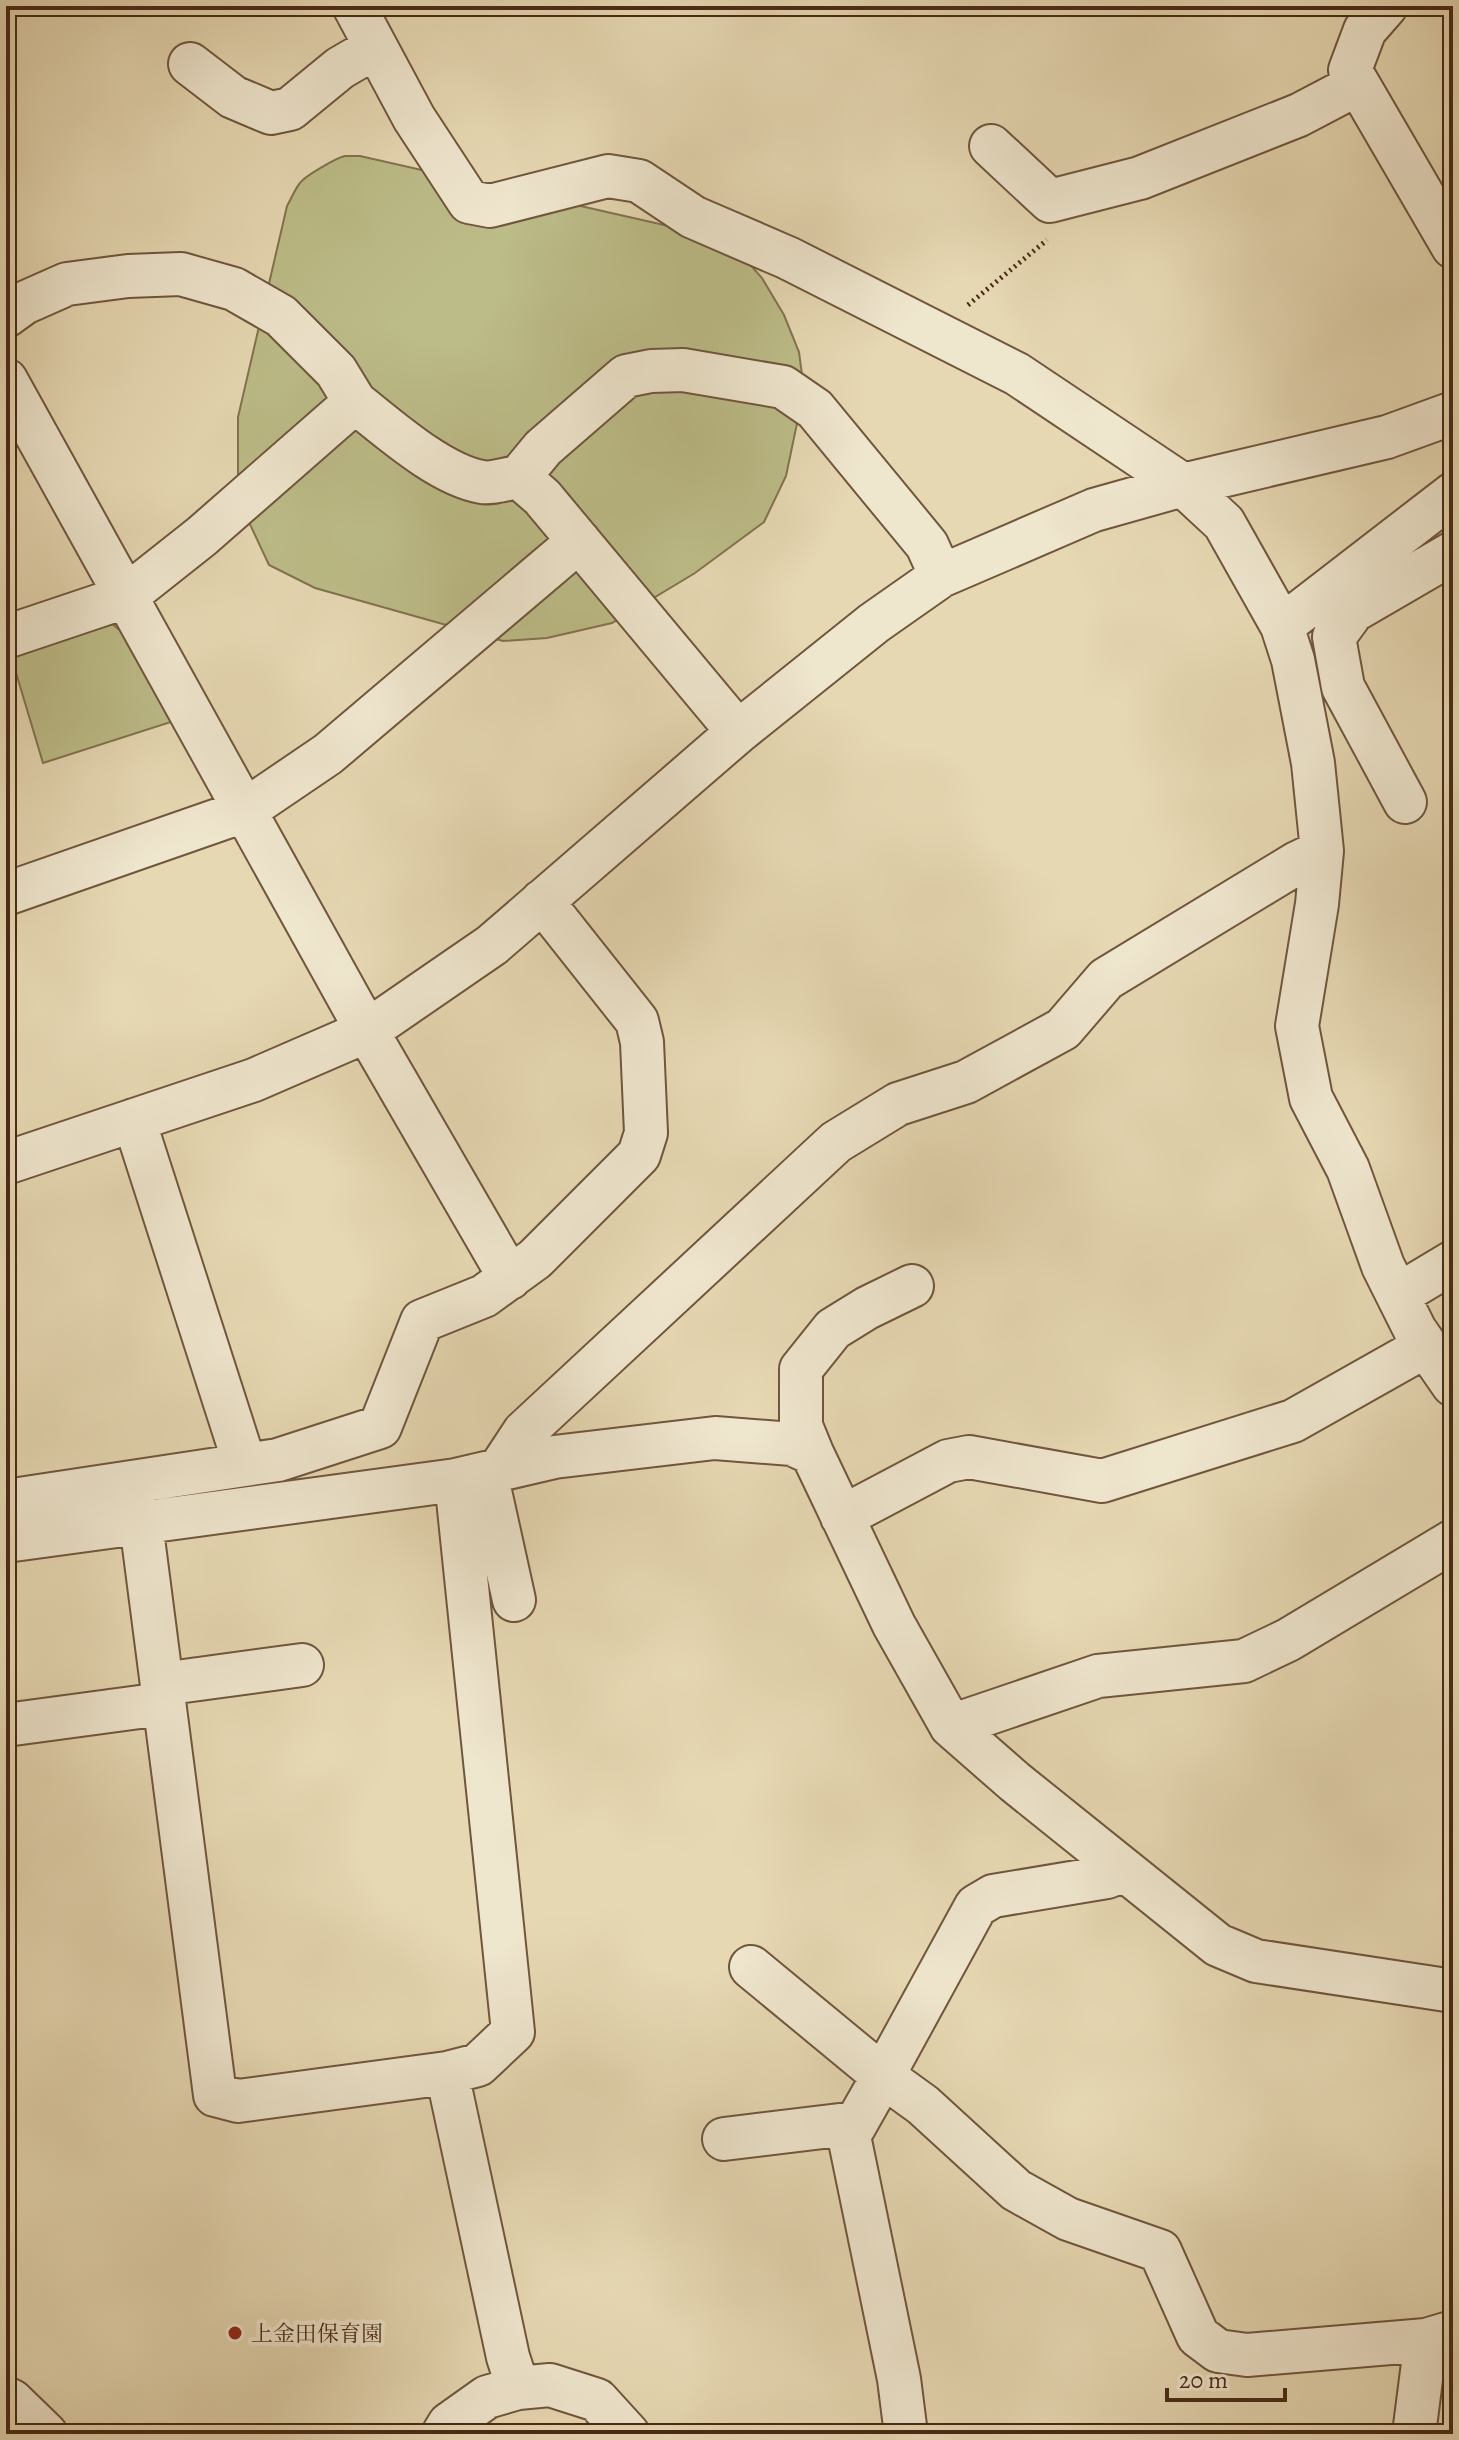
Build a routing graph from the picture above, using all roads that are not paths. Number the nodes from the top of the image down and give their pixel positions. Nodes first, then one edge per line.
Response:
1 (354, 6) edge
2 (1386, 6) edge
3 (376, 47) junction
4 (190, 64) dead end
5 (1358, 84) junction
6 (991, 146) dead end
7 (1453, 247) edge
8 (6, 316) edge
9 (6, 380) edge
10 (355, 402) junction
11 (1453, 413) edge
12 (519, 477) junction
13 (1183, 485) junction
14 (1449, 507) edge
15 (579, 541) junction
16 (1453, 553) edge
17 (941, 576) junction
18 (125, 597) junction
19 (1282, 626) junction
20 (6, 637) edge
21 (738, 732) junction
22 (1405, 802) dead end
23 (244, 811) junction
24 (1322, 851) junction
25 (6, 894) edge
26 (542, 901) junction
27 (367, 1031) junction
28 (134, 1120) junction
29 (6, 1163) edge
30 (1453, 1262) edge
31 (510, 1278) junction
32 (912, 1286) dead end
33 (1398, 1295) junction
34 (1426, 1346) junction
35 (1453, 1385) edge
36 (812, 1453) junction
37 (245, 1465) junction
38 (480, 1474) junction
39 (6, 1501) edge
40 (842, 1517) junction
41 (141, 1523) junction
42 (6, 1541) edge
43 (1453, 1541) edge
44 (514, 1600) dead end
45 (302, 1665) dead end
46 (163, 1690) junction
47 (6, 1725) edge
48 (951, 1726) junction
49 (1124, 1870) junction
50 (751, 1967) dead end
51 (1453, 1991) edge
52 (447, 2073) junction
53 (883, 2076) junction
54 (856, 2123) junction
55 (724, 2139) dead end
56 (1440, 2336) edge
57 (518, 2388) junction
58 (6, 2398) edge
59 (46, 2434) edge
60 (443, 2434) edge
61 (628, 2434) edge
62 (906, 2434) edge
63 (1414, 2434) edge

1 - 3 street
2 - 5 street
3 - 4 street
3 - 13 street
5 - 6 street
5 - 7 street
8 - 10 street
9 - 18 street
10 - 12 street
10 - 18 street
11 - 13 street
12 - 15 street
12 - 17 street
13 - 17 street
13 - 19 street
14 - 19 street
15 - 21 street
15 - 23 street
16 - 22 street
17 - 21 street
18 - 20 street
18 - 23 street
19 - 24 street
21 - 26 street
23 - 25 street
23 - 27 street
24 - 33 street
24 - 38 street
26 - 27 street
26 - 31 street
27 - 28 street
27 - 31 street
28 - 29 street
28 - 37 street
30 - 33 street
31 - 37 street
32 - 36 street
33 - 34 street
34 - 35 street
34 - 40 street
36 - 38 street
36 - 40 street
37 - 39 street
38 - 41 street
38 - 44 street
38 - 52 street
40 - 48 street
41 - 42 street
41 - 46 street
43 - 48 street
45 - 46 street
46 - 47 street
46 - 52 street
48 - 49 street
49 - 51 street
49 - 53 street
50 - 53 street
52 - 57 street
53 - 54 street
53 - 56 street
54 - 55 street
54 - 62 street
56 - 63 street
57 - 60 street
57 - 61 street
58 - 59 street

